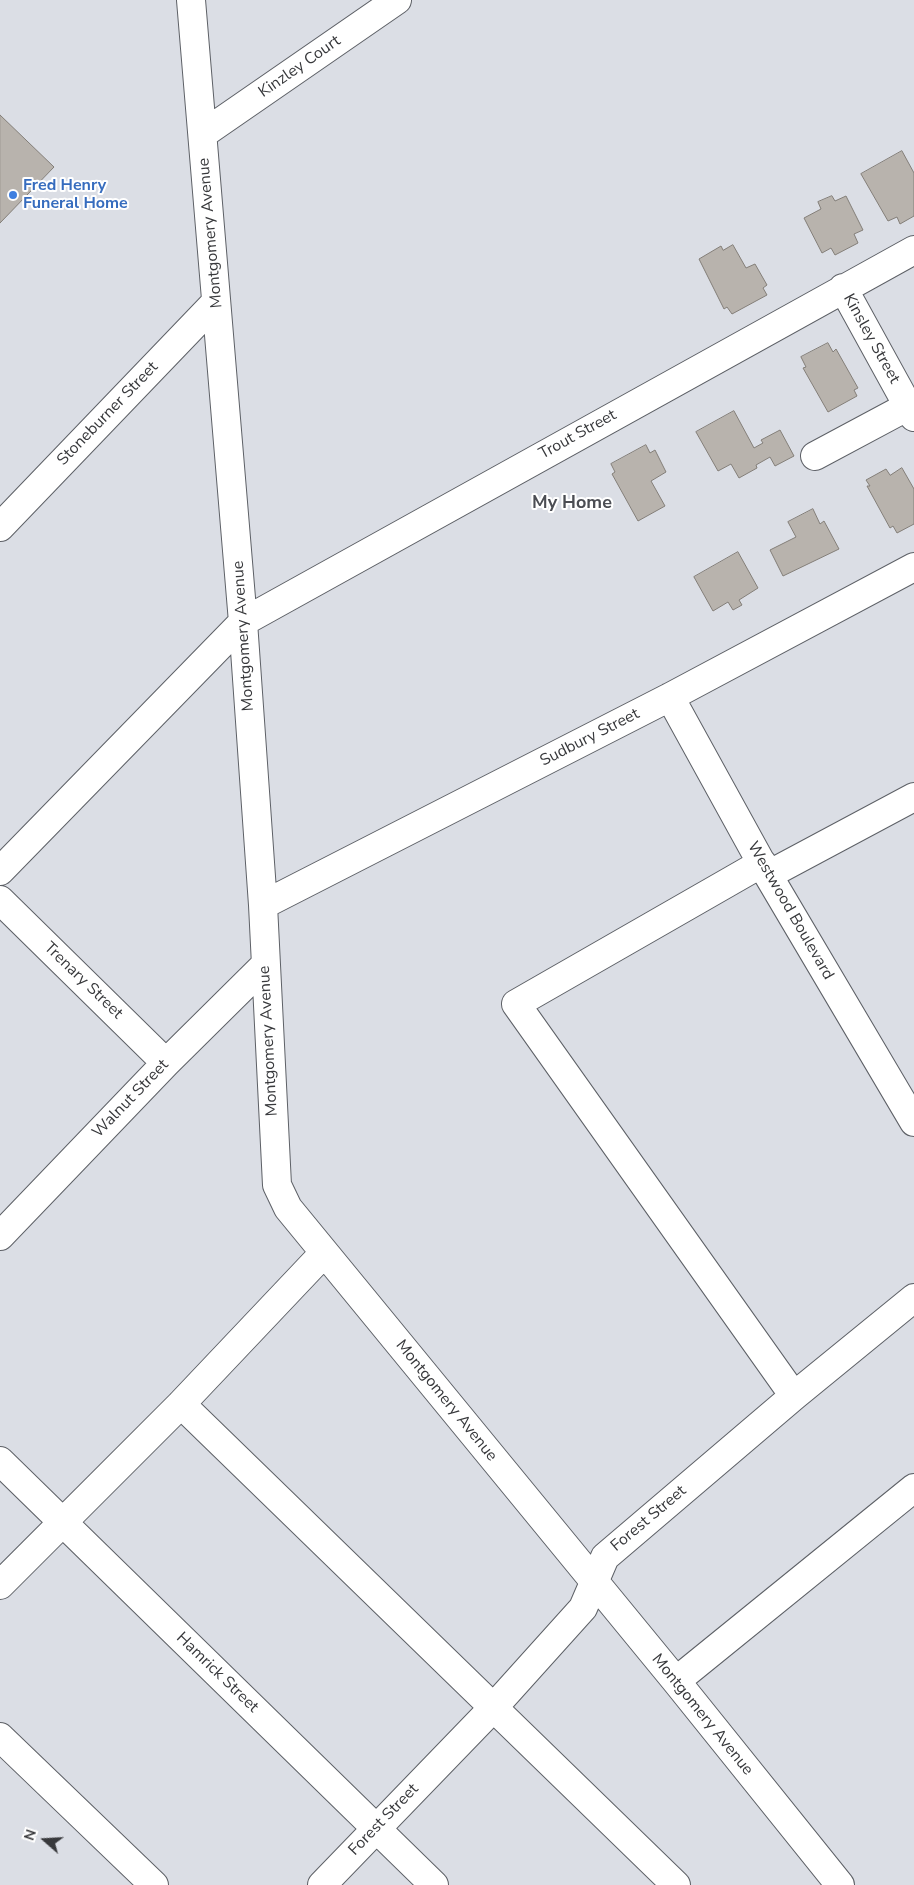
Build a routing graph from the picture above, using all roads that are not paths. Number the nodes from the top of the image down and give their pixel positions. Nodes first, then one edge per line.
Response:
1 (191, 0) edge
2 (397, 0) edge
3 (202, 134) junction
4 (914, 250) edge
5 (843, 288) junction
6 (216, 302) junction
7 (912, 408) edge
8 (814, 456) dead end
9 (0, 527) edge
10 (914, 567) edge
11 (243, 622) junction
12 (670, 697) junction
13 (914, 797) edge
14 (765, 869) junction
15 (0, 871) edge
16 (0, 900) edge
17 (263, 905) junction
18 (265, 965) junction
19 (166, 1063) junction
20 (914, 1122) edge
21 (0, 1236) edge
22 (324, 1253) junction
23 (914, 1298) edge
24 (794, 1396) junction
25 (181, 1404) junction
26 (0, 1461) edge
27 (914, 1488) edge
28 (62, 1522) junction
29 (594, 1582) junction
30 (0, 1585) edge
31 (676, 1682) junction
32 (493, 1708) junction
33 (0, 1737) edge
34 (375, 1828) junction
35 (154, 1885) edge
36 (322, 1885) edge
37 (434, 1885) edge
38 (676, 1885) edge
39 (840, 1885) edge

1 - 3 street, Montgomery Avenue
2 - 3 street, Kinzley Court
3 - 6 street, Montgomery Avenue
4 - 5 street, Trout Street
5 - 7 street, Kinsley Street
5 - 11 street, Trout Street
6 - 9 street, Stoneburner Street
6 - 11 street, Montgomery Avenue
7 - 8 street
10 - 12 street, Sudbury Street
11 - 15 street, Trout Street
11 - 17 street, Montgomery Avenue
12 - 14 street, Westwood Boulevard
12 - 17 street, Sudbury Street
13 - 14 street
14 - 20 street, Westwood Boulevard
14 - 24 street
16 - 19 street, Trenary Street
17 - 18 street, Montgomery Avenue
18 - 19 street, Walnut Street
18 - 22 street, Montgomery Avenue
19 - 21 street, Walnut Street
22 - 25 street
22 - 29 street, Montgomery Avenue
23 - 24 street, Forest Street
24 - 29 street, Forest Street
25 - 28 street
25 - 32 street
26 - 28 street, Hamrick Street
27 - 31 street
28 - 30 street
28 - 34 street, Hamrick Street
29 - 31 street, Montgomery Avenue
29 - 32 street, Forest Street
31 - 39 street, Montgomery Avenue
32 - 34 street, Forest Street
32 - 38 street
33 - 35 street
34 - 36 street, Forest Street
34 - 37 street, Hamrick Street

